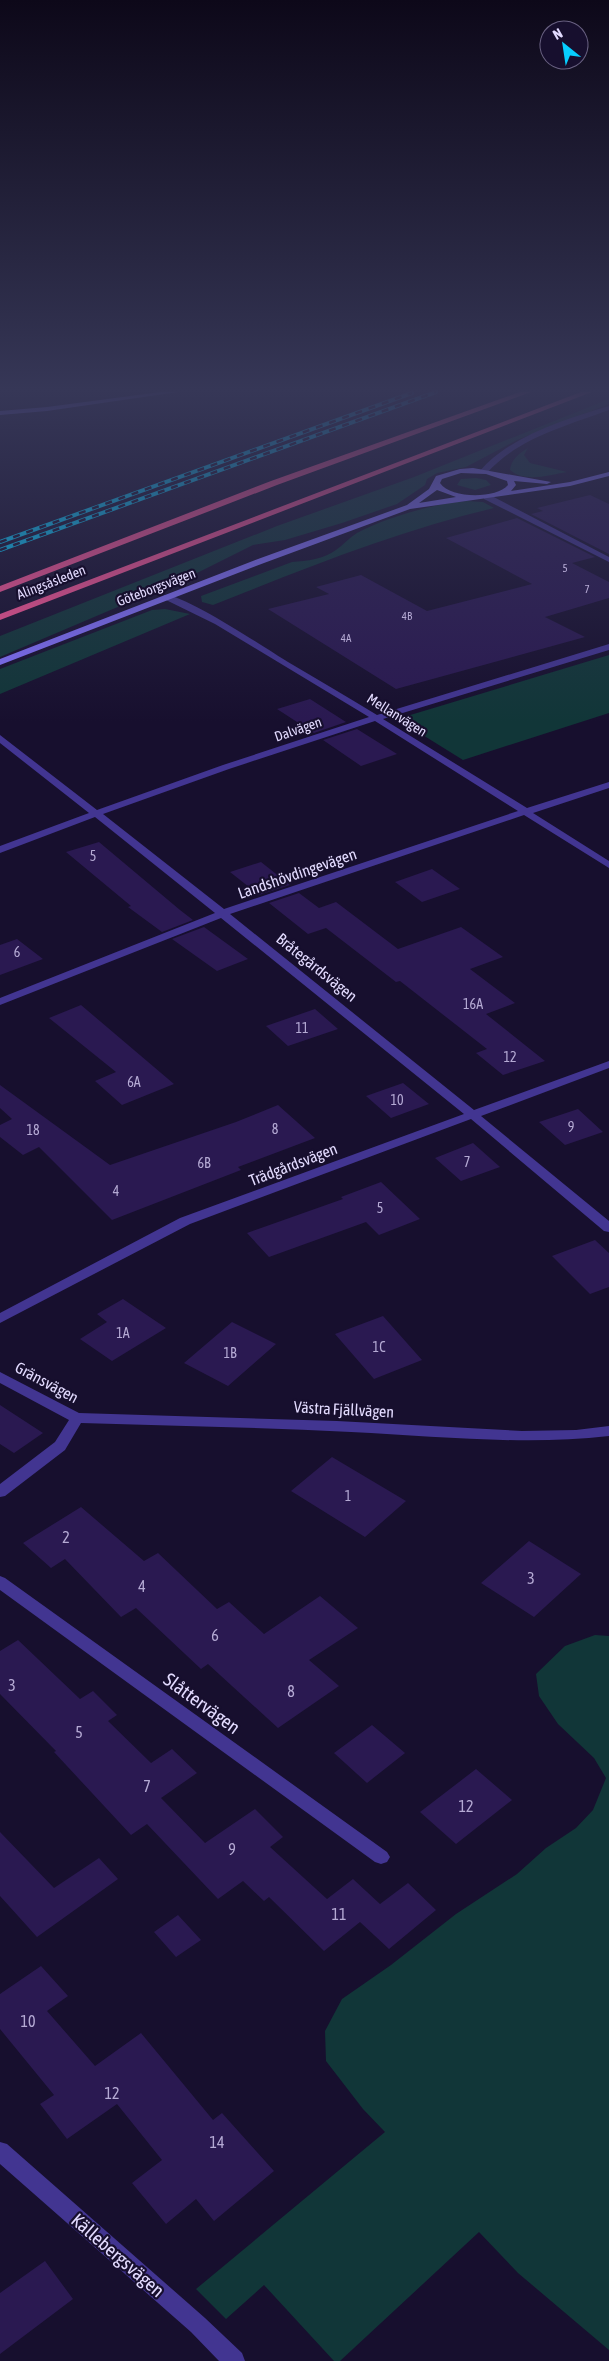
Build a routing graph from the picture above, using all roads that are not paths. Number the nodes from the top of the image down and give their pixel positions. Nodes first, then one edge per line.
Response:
1 (224, 502) edge
2 (300, 502) edge
3 (415, 502) edge
4 (437, 502) edge
5 (497, 502) edge
6 (408, 507) junction
7 (609, 560) edge
8 (0, 589) edge
9 (166, 597) junction
10 (0, 617) edge
11 (609, 647) edge
12 (0, 662) edge
13 (376, 717) junction
14 (0, 738) edge
15 (609, 785) edge
16 (95, 812) junction
17 (525, 812) junction
18 (0, 850) edge
19 (609, 864) edge
20 (224, 913) junction
21 (0, 1002) edge
22 (609, 1064) edge
23 (473, 1114) junction
24 (609, 1228) edge
25 (0, 1319) edge
26 (0, 1378) edge
27 (77, 1418) junction
28 (609, 1431) edge
29 (0, 1492) edge
30 (0, 1582) edge
31 (380, 1857) dead end
32 (0, 2151) edge
33 (234, 2361) edge

1 - 8 highway
2 - 10 highway, Alingsåsleden
3 - 6 street, Göteborgsvägen
4 - 6 street, Göteborgsvägen
5 - 7 street
6 - 9 street, Göteborgsvägen
9 - 12 street, Göteborgsvägen
9 - 13 street, Mellanvägen
11 - 13 street, Dalvägen
13 - 16 street, Dalvägen
13 - 17 street, Mellanvägen
14 - 16 street, Bråtegårdsvägen
15 - 17 street, Landshövdingevägen
16 - 18 street, Dalvägen
16 - 20 street, Bråtegårdsvägen
17 - 19 street, Mellanvägen
17 - 20 street, Landshövdingevägen
20 - 21 street, Landshövdingevägen
20 - 23 street, Bråtegårdsvägen
22 - 23 street, Trädgårdsvägen
23 - 24 street, Bråtegårdsvägen
23 - 25 street, Trädgårdsvägen
26 - 27 street, Gränsvägen
27 - 28 street, Västra Fjällvägen
27 - 29 street
30 - 31 street, Slåttervägen
32 - 33 street, Källebergsvägen

